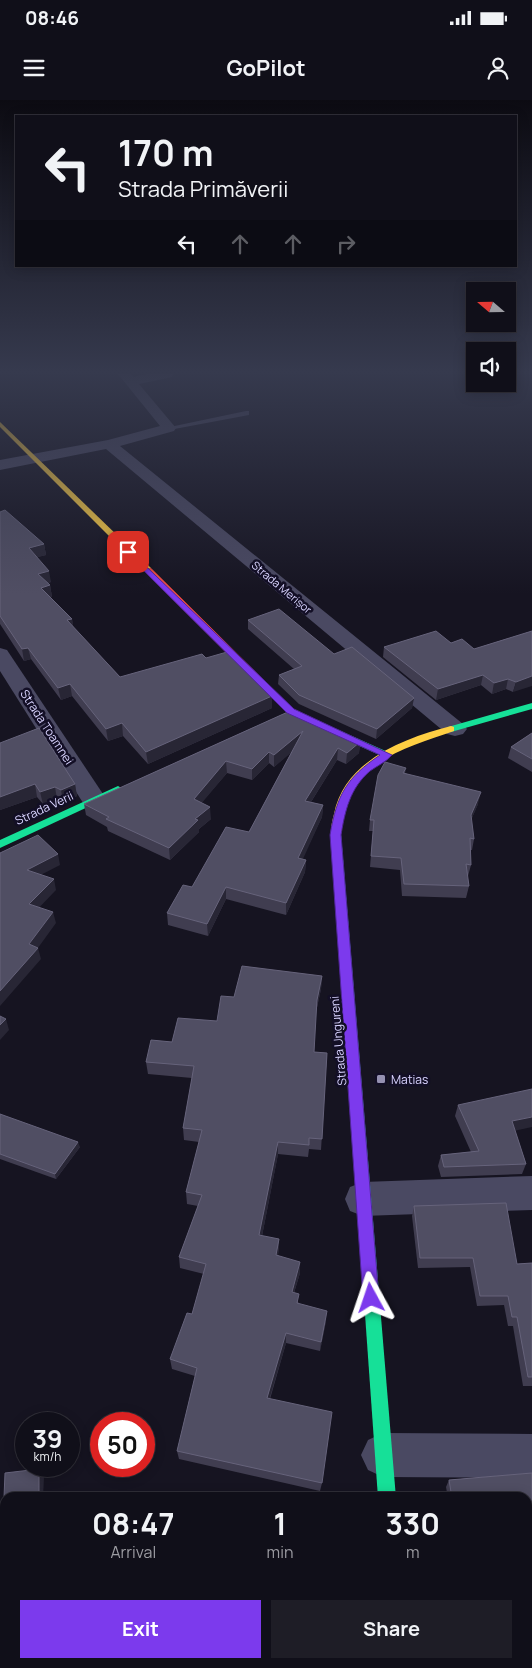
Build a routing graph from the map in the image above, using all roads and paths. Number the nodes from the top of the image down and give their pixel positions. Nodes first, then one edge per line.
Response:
1 (23, 447) edge
2 (92, 447) edge
3 (113, 447) edge
4 (34, 458) junction
5 (0, 465) edge
6 (0, 654) edge
7 (6, 675) edge
8 (532, 706) edge
9 (455, 730) junction
10 (387, 755) junction
11 (130, 784) edge
12 (94, 800) junction
13 (0, 844) edge
14 (532, 1193) edge
15 (363, 1199) junction
16 (384, 1455) junction
17 (532, 1456) edge
18 (387, 1492) edge

1 - 4 street
2 - 4 street
3 - 9 street, Strada Merișor
4 - 5 street
4 - 10 street
6 - 7 street, Strada Toamnei
7 - 12 street, Strada Toamnei
8 - 9 street, Strada Ungureni
9 - 10 street, Strada Ungureni
10 - 15 street, Strada Ungureni
11 - 12 street, Strada Verii
12 - 13 street, Strada Verii
14 - 15 street
15 - 16 street, Strada Ungureni
16 - 17 street
16 - 18 street, Strada Ungureni

